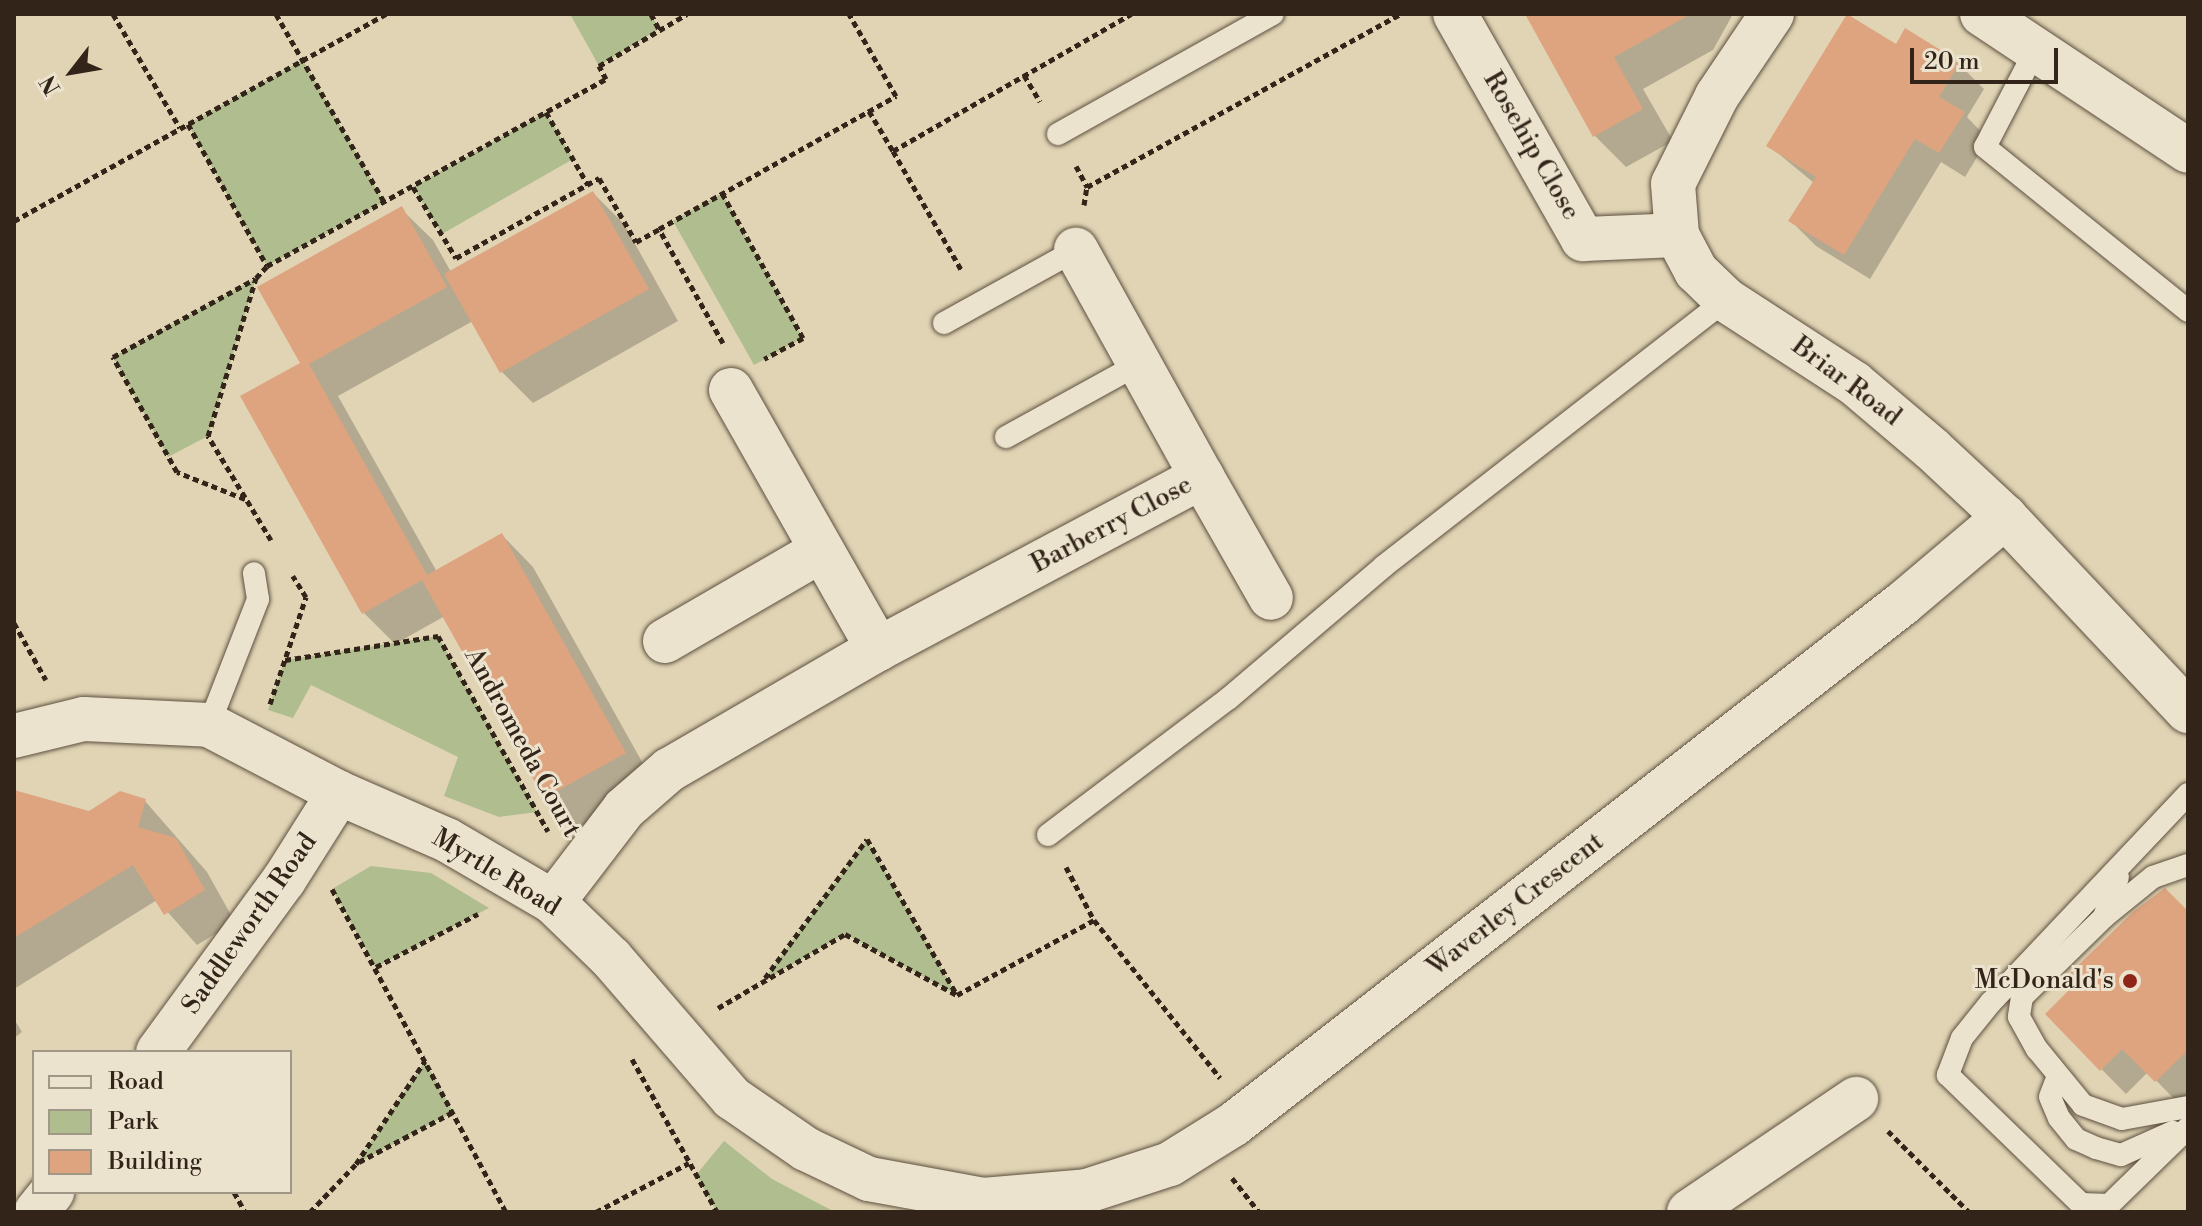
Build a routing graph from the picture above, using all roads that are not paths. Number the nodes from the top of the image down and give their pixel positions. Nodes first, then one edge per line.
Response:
1 (1273, 14) edge
2 (1455, 14) edge
3 (1772, 14) edge
4 (1982, 14) edge
5 (2036, 49) junction
6 (1058, 134) dead end
7 (2188, 151) edge
8 (1677, 235) junction
9 (1076, 250) joint
10 (1726, 300) junction
11 (2188, 311) edge
12 (944, 323) dead end
13 (1139, 364) junction
14 (735, 382) road end
15 (1006, 437) dead end
16 (1202, 477) junction
17 (2005, 517) junction
18 (822, 550) junction
19 (254, 573) dead end
20 (1271, 598) dead end
21 (665, 641) dead end
22 (878, 649) junction
23 (2188, 711) edge
24 (209, 725) junction
25 (14, 736) edge
26 (339, 793) junction
27 (2188, 794) edge
28 (1048, 835) road end
29 (2188, 865) edge
30 (2120, 871) junction
31 (563, 889) junction
32 (2104, 917) junction
33 (159, 1050) edge
34 (2058, 1076) junction
35 (1856, 1099) road end
36 (2188, 1107) edge
37 (2188, 1117) edge
38 (2188, 1128) edge
39 (50, 1194) edge
40 (982, 1206) edge
41 (36, 1212) edge
42 (1689, 1212) edge

1 - 6 lane
2 - 8 street, Rosehip Close
3 - 8 street, Briar Road
4 - 5 street
5 - 7 street
5 - 11 lane
8 - 10 street, Briar Road
9 - 12 lane
9 - 13 street, Barberry Close
10 - 17 street, Briar Road
10 - 28 lane
13 - 15 lane
13 - 16 street, Barberry Close
14 - 18 street
16 - 20 street
16 - 22 street, Barberry Close
17 - 23 street, Briar Road
17 - 40 street, Waverley Crescent
18 - 21 street
18 - 22 street
19 - 24 lane
22 - 31 street, Barberry Close
24 - 25 street, Myrtle Road
24 - 26 street, Myrtle Road
26 - 31 street, Myrtle Road
26 - 33 street, Saddleworth Road
27 - 30 lane
29 - 32 lane
30 - 32 lane
30 - 38 lane
31 - 40 street, Myrtle Road
32 - 34 lane
34 - 36 lane
34 - 37 lane
35 - 42 street
39 - 41 street

